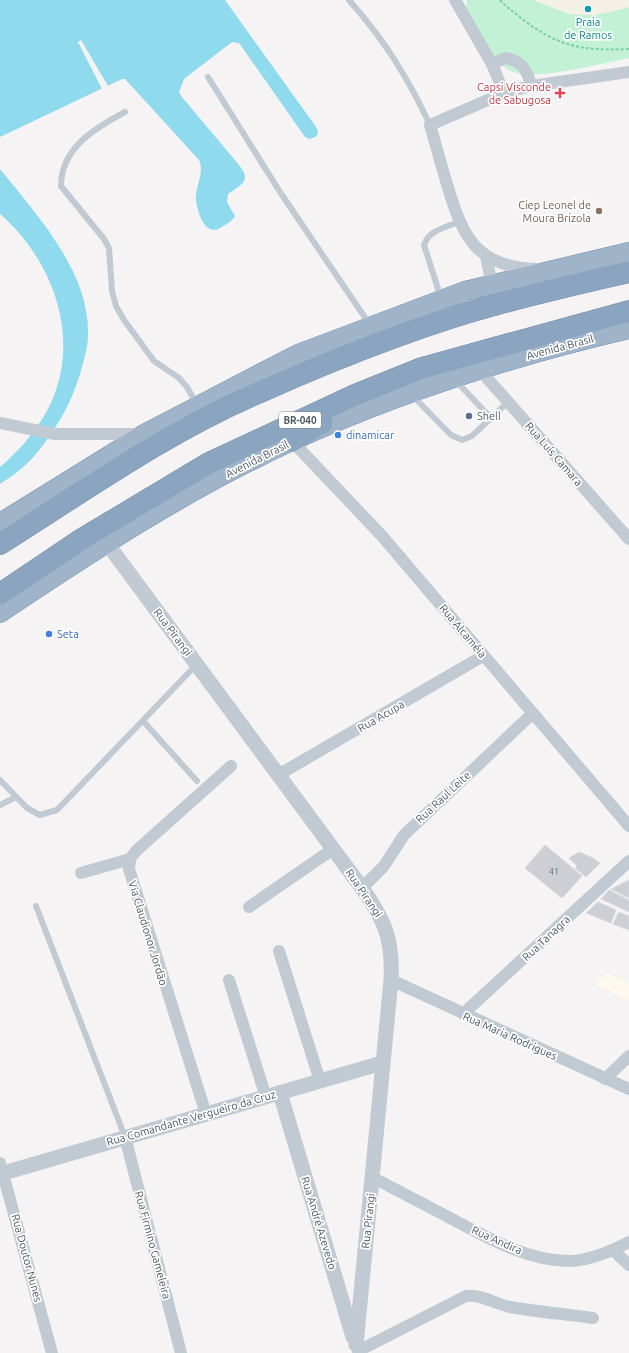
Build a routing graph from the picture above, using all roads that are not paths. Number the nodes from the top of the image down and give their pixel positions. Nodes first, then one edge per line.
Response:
1 (349, 0) edge
2 (455, 0) edge
3 (492, 64) junction
4 (629, 72) edge
5 (208, 77) dead end
6 (530, 86) junction
7 (504, 93) junction
8 (125, 112) dead end
9 (430, 125) junction
10 (459, 222) junction
11 (629, 252) edge
12 (486, 256) junction
13 (562, 268) junction
14 (629, 272) edge
15 (492, 285) junction
16 (441, 299) junction
17 (629, 312) edge
18 (602, 318) junction
19 (371, 327) junction
20 (629, 329) edge
21 (479, 369) junction
22 (454, 377) junction
23 (410, 393) junction
24 (508, 402) junction
25 (198, 406) junction
26 (491, 418) junction
27 (0, 423) edge
28 (144, 434) junction
29 (292, 441) junction
30 (0, 523) edge
31 (629, 539) edge
32 (106, 542) junction
33 (0, 544) edge
34 (0, 594) edge
35 (0, 613) edge
36 (483, 656) junction
37 (197, 664) junction
38 (532, 713) junction
39 (143, 721) junction
40 (230, 766) dead end
41 (278, 775) junction
42 (0, 781) edge
43 (197, 781) dead end
44 (16, 797) junction
45 (0, 805) edge
46 (629, 826) edge
47 (333, 849) junction
48 (130, 859) junction
49 (629, 861) edge
50 (81, 873) dead end
51 (362, 888) junction
52 (36, 906) dead end
53 (249, 907) dead end
54 (279, 951) dead end
55 (229, 980) dead end
56 (391, 980) junction
57 (463, 1014) junction
58 (629, 1056) edge
59 (382, 1063) junction
60 (605, 1079) junction
61 (320, 1081) junction
62 (629, 1089) edge
63 (273, 1095) junction
64 (206, 1114) junction
65 (125, 1136) junction
66 (1, 1170) edge
67 (372, 1177) junction
68 (629, 1242) edge
69 (613, 1250) junction
70 (629, 1265) edge
71 (593, 1318) dead end
72 (357, 1350) edge
73 (52, 1353) edge
74 (181, 1353) edge

1 - 9 lane
2 - 3 street
3 - 6 street
3 - 7 street
4 - 6 street
5 - 19 lane
6 - 7 street
7 - 9 street
8 - 25 lane
9 - 10 street
10 - 12 street
10 - 16 lane
11 - 13 highway
12 - 13 street
12 - 15 street
13 - 15 highway
14 - 33 highway
15 - 16 highway
16 - 19 highway
17 - 18 highway, Avenida Brasil / BR-040
18 - 29 highway
18 - 34 highway, Avenida Brasil / BR-040
19 - 25 highway
20 - 21 highway, Avenida Brasil
21 - 22 highway, Avenida Brasil
21 - 24 street, Rua Luís Camara
22 - 23 highway, Avenida Brasil
22 - 26 lane
23 - 26 lane
23 - 29 highway, Avenida Brasil
24 - 26 lane
24 - 31 street, Rua Luís Camara
25 - 28 highway
27 - 28 street
28 - 30 highway
29 - 32 highway, Avenida Brasil
29 - 36 street, Rua Alcaméia
32 - 35 highway, Avenida Brasil
32 - 37 street, Rua Pirangi
36 - 38 street, Rua Alcaméia
36 - 41 street, Rua Acupa
37 - 39 lane
37 - 41 street, Rua Pirangi
38 - 46 street, Rua Alcaméia
38 - 51 street, Rua Raul Leite
39 - 43 lane
39 - 44 lane
40 - 48 street
41 - 47 street, Rua Pirangi
42 - 44 lane
44 - 45 lane
47 - 51 street, Rua Pirangi
47 - 53 street
48 - 50 street
48 - 64 street, Via Claudionor Jordão
49 - 57 street, Rua Tanagra
51 - 56 street, Rua Pirangi
52 - 65 lane
54 - 61 street
55 - 63 street
56 - 57 street, Rua Maria Rodrigues
56 - 59 street, Rua Pirangi
57 - 60 street, Rua Maria Rodrigues
58 - 60 street
59 - 61 street, Rua Comandante Vergueiro da Cruz
59 - 67 street, Rua Pirangi
60 - 62 street, Rua Maria Rodrigues
61 - 63 street, Rua Comandante Vergueiro da Cruz
63 - 64 street, Rua Comandante Vergueiro da Cruz
63 - 72 street, Rua André Azevedo
64 - 65 street, Rua Comandante Vergueiro da Cruz
65 - 66 street, Rua Comandante Vergueiro da Cruz
65 - 74 street, Rua Firmino Gameleira
66 - 73 street, Rua Doutor Nunes
67 - 69 street, Rua Andira
67 - 72 street, Rua Pirangi
68 - 69 street, Rua Andira
69 - 70 street
71 - 72 street

